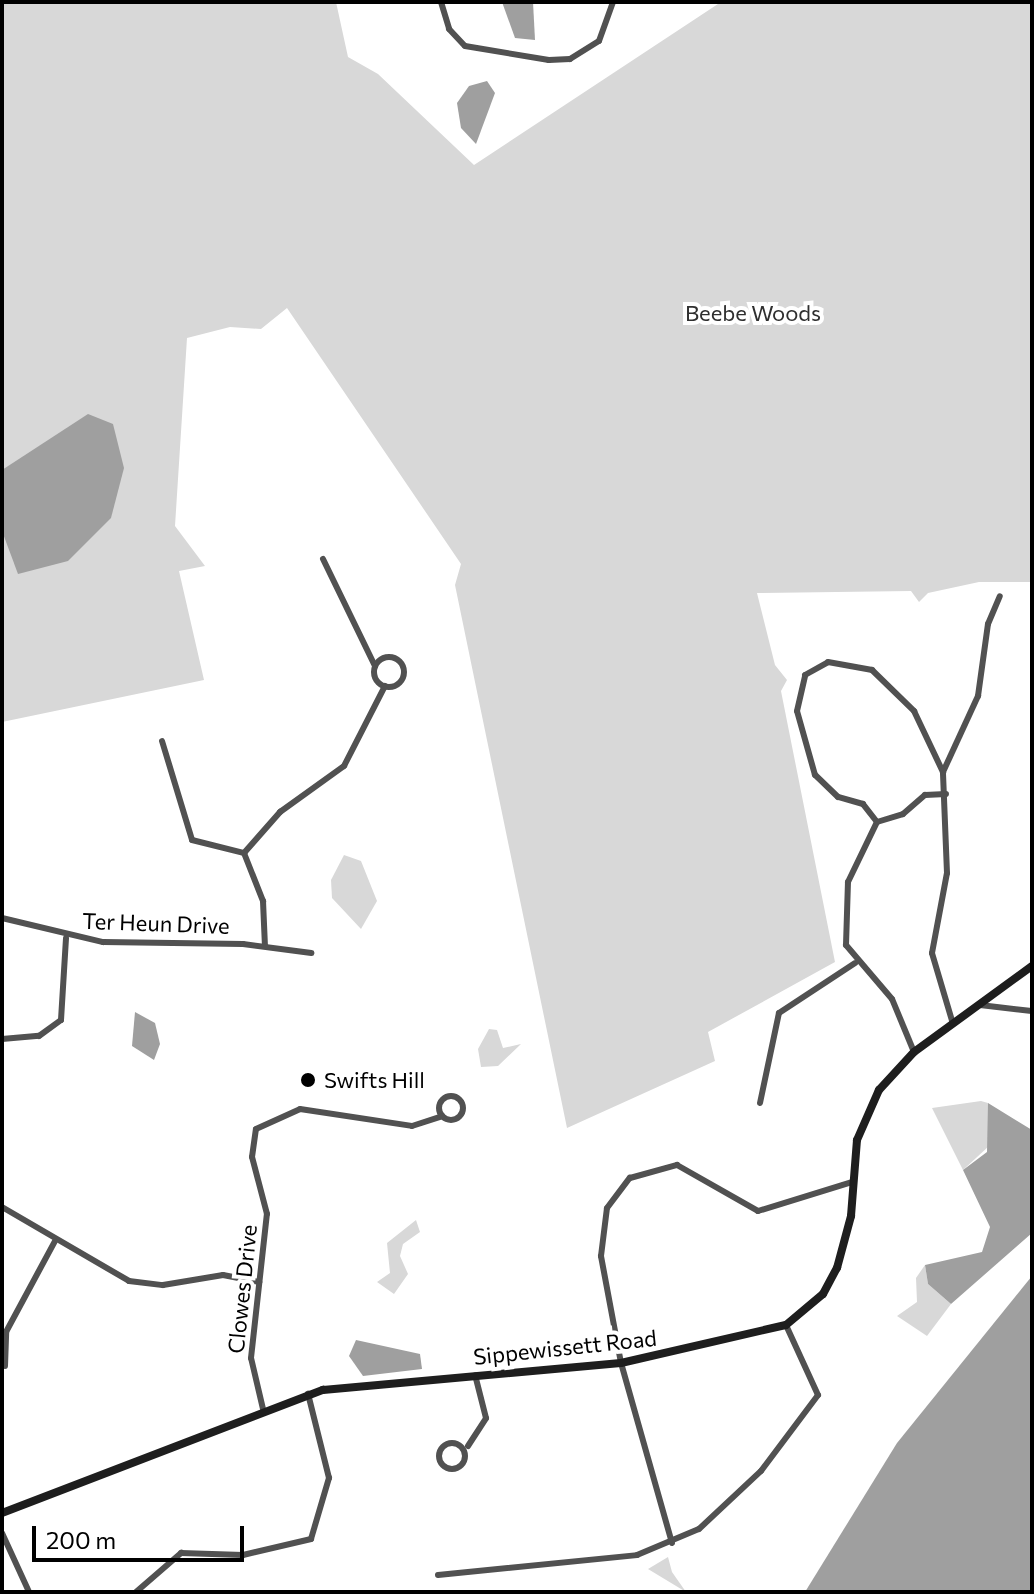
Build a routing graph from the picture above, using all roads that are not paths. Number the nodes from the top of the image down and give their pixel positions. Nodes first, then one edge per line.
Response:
1 (441, 2) edge
2 (613, 2) edge
3 (323, 559) dead end
4 (1000, 596) dead end
5 (375, 666) junction
6 (385, 686) junction
7 (162, 741) dead end
8 (943, 772) junction
9 (946, 794) junction
10 (877, 822) junction
11 (244, 853) junction
12 (2, 918) edge
13 (66, 938) junction
14 (265, 946) junction
15 (311, 953) dead end
16 (855, 963) junction
17 (1032, 966) edge
18 (995, 994) junction
19 (980, 1005) junction
20 (1016, 1008) junction
21 (1032, 1011) edge
22 (953, 1024) junction
23 (2, 1039) edge
24 (914, 1052) junction
25 (760, 1103) dead end
26 (442, 1116) dead end
27 (852, 1182) junction
28 (2, 1207) edge
29 (55, 1241) junction
30 (259, 1282) junction
31 (786, 1325) junction
32 (621, 1363) junction
33 (5, 1366) dead end
34 (475, 1375) junction
35 (308, 1394) junction
36 (263, 1409) junction
37 (468, 1446) junction
38 (2, 1513) edge
39 (2, 1533) edge
40 (672, 1543) junction
41 (438, 1575) dead end
42 (29, 1592) edge
43 (136, 1592) edge

1 - 2 street
3 - 5 street
4 - 8 street
5 - 6 street
5 - 6 street
6 - 11 street
7 - 11 street
8 - 9 street
8 - 10 street
9 - 10 street
9 - 22 street
10 - 16 street
11 - 14 street
12 - 13 street, Ter Heun Drive
13 - 14 street, Ter Heun Drive
13 - 23 street
14 - 15 street, Ter Heun Drive
16 - 24 street
16 - 25 street
17 - 18 main road, Sippewissett Road
18 - 19 main road, Sippewissett Road
18 - 20 street
19 - 20 street
19 - 22 main road, Sippewissett Road
20 - 21 street
22 - 24 main road, Sippewissett Road
24 - 27 main road, Sippewissett Road
26 - 30 street, Clowes Drive
27 - 31 main road, Sippewissett Road
27 - 32 street
28 - 29 street
29 - 30 street
29 - 33 street
30 - 36 street, Clowes Drive
31 - 32 main road, Sippewissett Road
31 - 40 street
32 - 34 main road, Sippewissett Road
32 - 40 street
34 - 35 main road, Sippewissett Road
34 - 37 street
35 - 36 main road, Sippewissett Road
35 - 43 street
36 - 38 main road, Sippewissett Road
37 - 37 street
39 - 42 street
40 - 41 street

